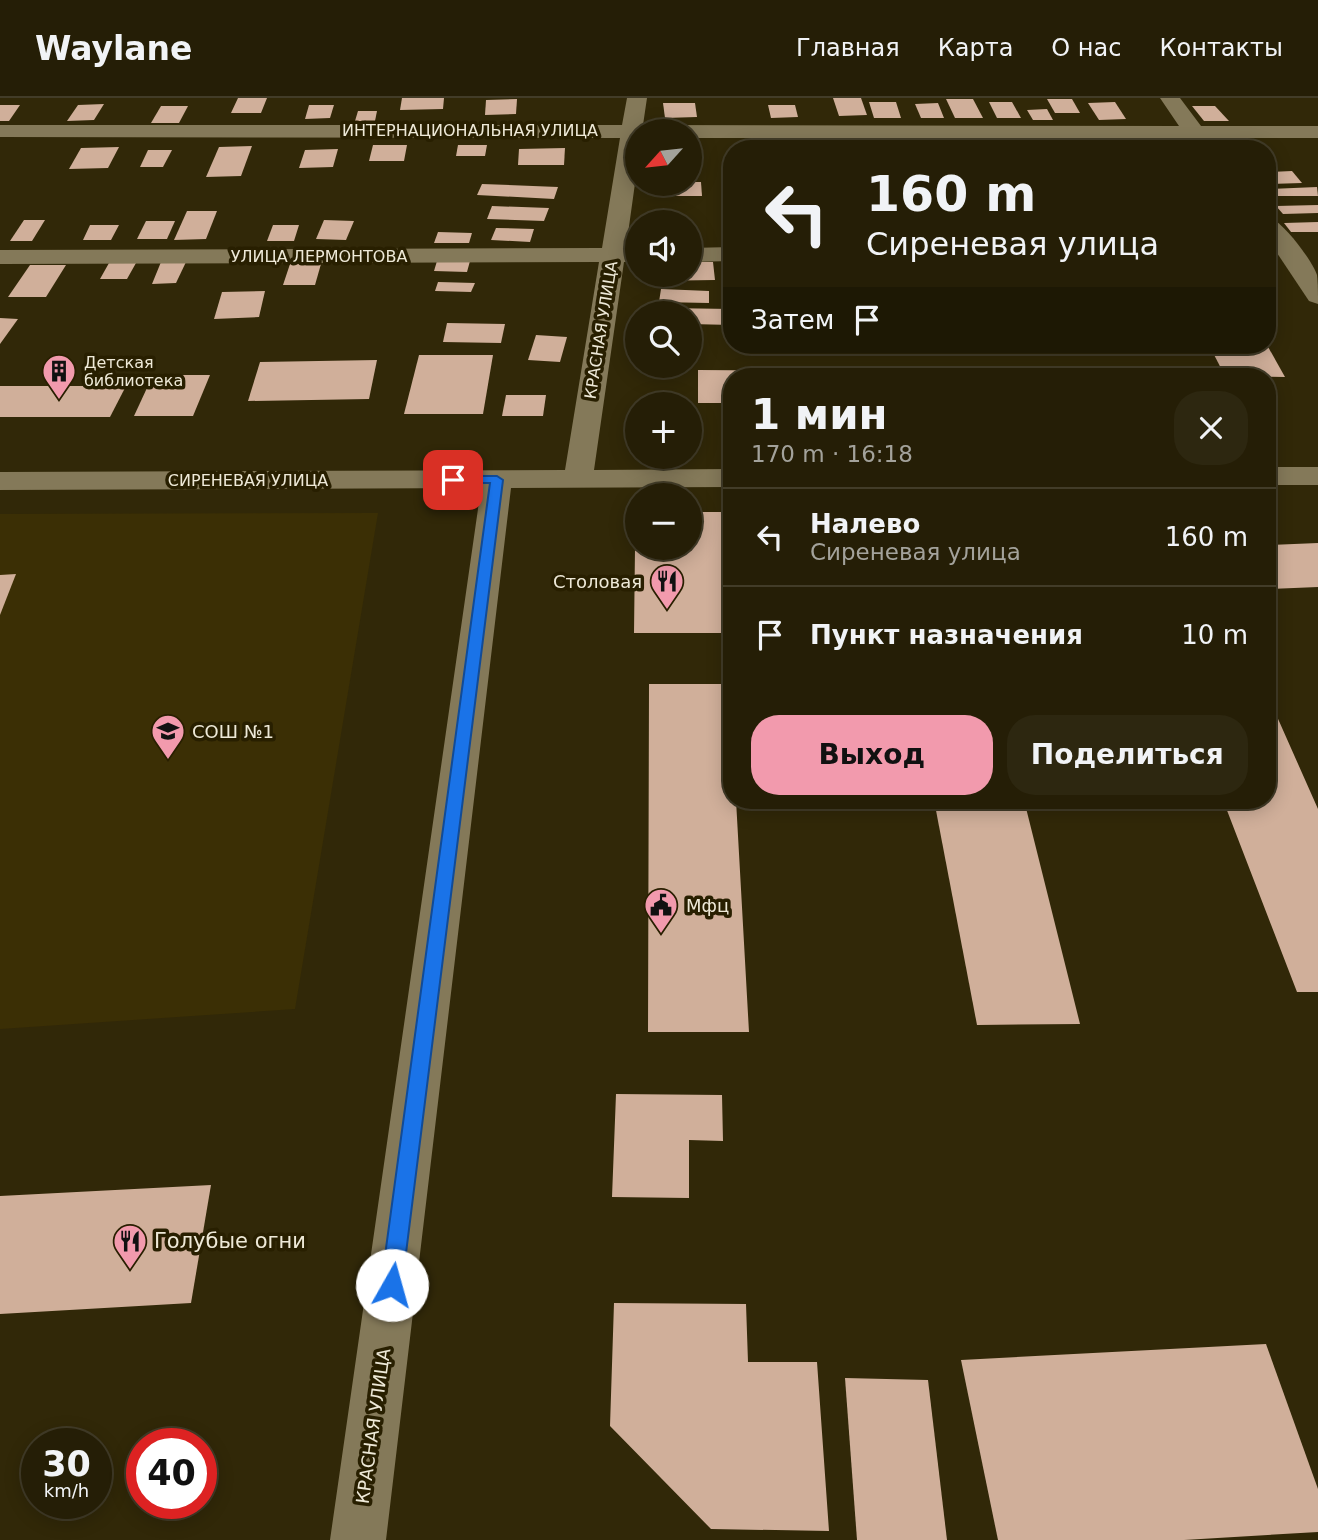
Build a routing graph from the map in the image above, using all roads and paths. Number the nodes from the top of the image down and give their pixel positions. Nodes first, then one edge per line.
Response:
1 (637, 98) edge
2 (1171, 98) edge
3 (633, 119) edge
4 (625, 130) edge
5 (0, 131) edge
6 (702, 131) edge
7 (1318, 132) edge
8 (1148, 140) edge
9 (1199, 140) edge
10 (1213, 140) edge
11 (1276, 234) edge
12 (1288, 248) junction
13 (1318, 248) edge
14 (723, 254) edge
15 (625, 255) edge
16 (702, 255) edge
17 (0, 257) edge
18 (1318, 296) edge
19 (1276, 476) edge
20 (1318, 476) edge
21 (723, 478) edge
22 (578, 479) junction
23 (497, 480) junction
24 (0, 481) edge
25 (358, 1540) edge

1 - 3 street, КРАСНАЯ УЛИЦА
2 - 9 street
4 - 5 street, ИНТЕРНАЦИОНАЛЬНАЯ УЛИЦА
6 - 8 street, ИНТЕРНАЦИОНАЛЬНАЯ УЛИЦА
7 - 10 street, ИНТЕРНАЦИОНАЛЬНАЯ УЛИЦА
11 - 12 street
12 - 13 street
12 - 18 street
14 - 16 street
15 - 17 street, УЛИЦА ЛЕРМОНТОВА
15 - 22 street, КРАСНАЯ УЛИЦА
19 - 20 street
21 - 22 street
22 - 23 street, СИРЕНЕВАЯ УЛИЦА
23 - 24 street, СИРЕНЕВАЯ УЛИЦА
23 - 25 street, КРАСНАЯ УЛИЦА

